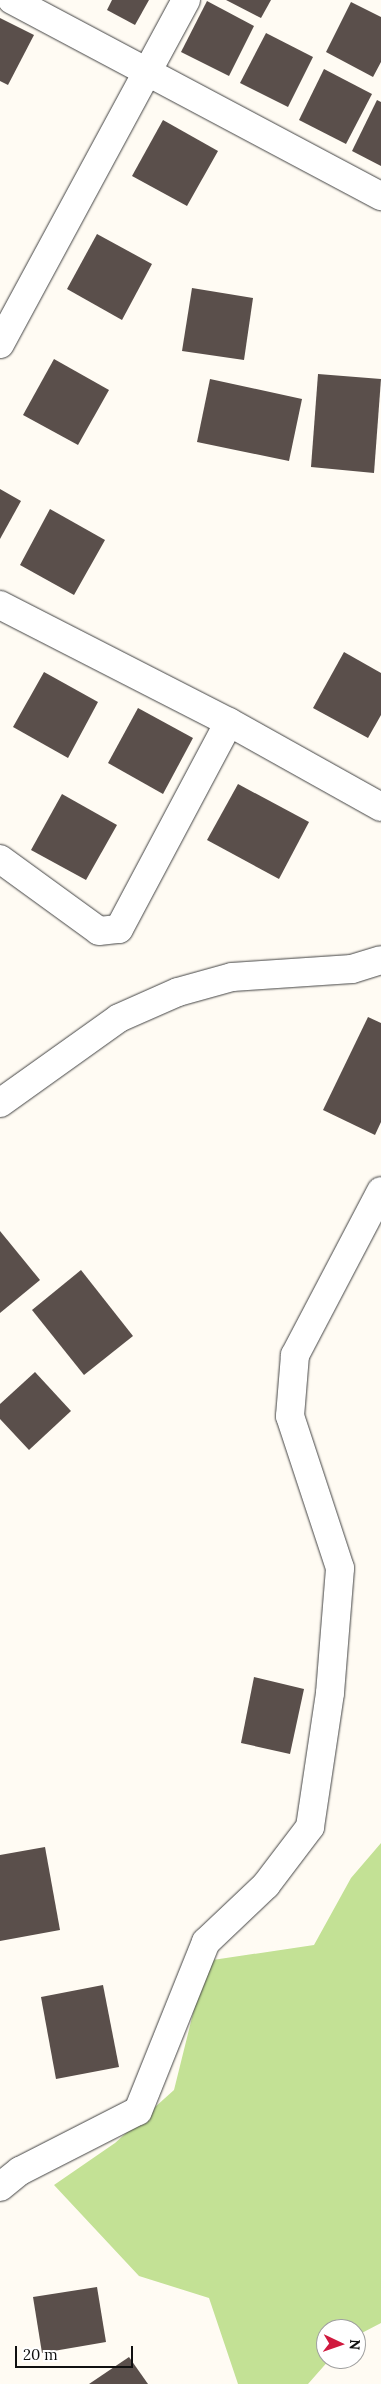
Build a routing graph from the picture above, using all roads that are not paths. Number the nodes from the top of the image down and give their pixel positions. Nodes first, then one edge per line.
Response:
1 (12, 0) edge
2 (186, 0) edge
3 (148, 72) junction
4 (381, 196) edge
5 (0, 344) edge
6 (0, 605) edge
7 (229, 722) junction
8 (381, 806) edge
9 (0, 859) edge
10 (381, 960) edge
11 (0, 1103) edge
12 (381, 1191) edge
13 (0, 2187) edge

1 - 3 street
2 - 3 street
3 - 4 street
3 - 5 street
6 - 7 street
7 - 8 street
7 - 9 street
10 - 11 street
12 - 13 street

